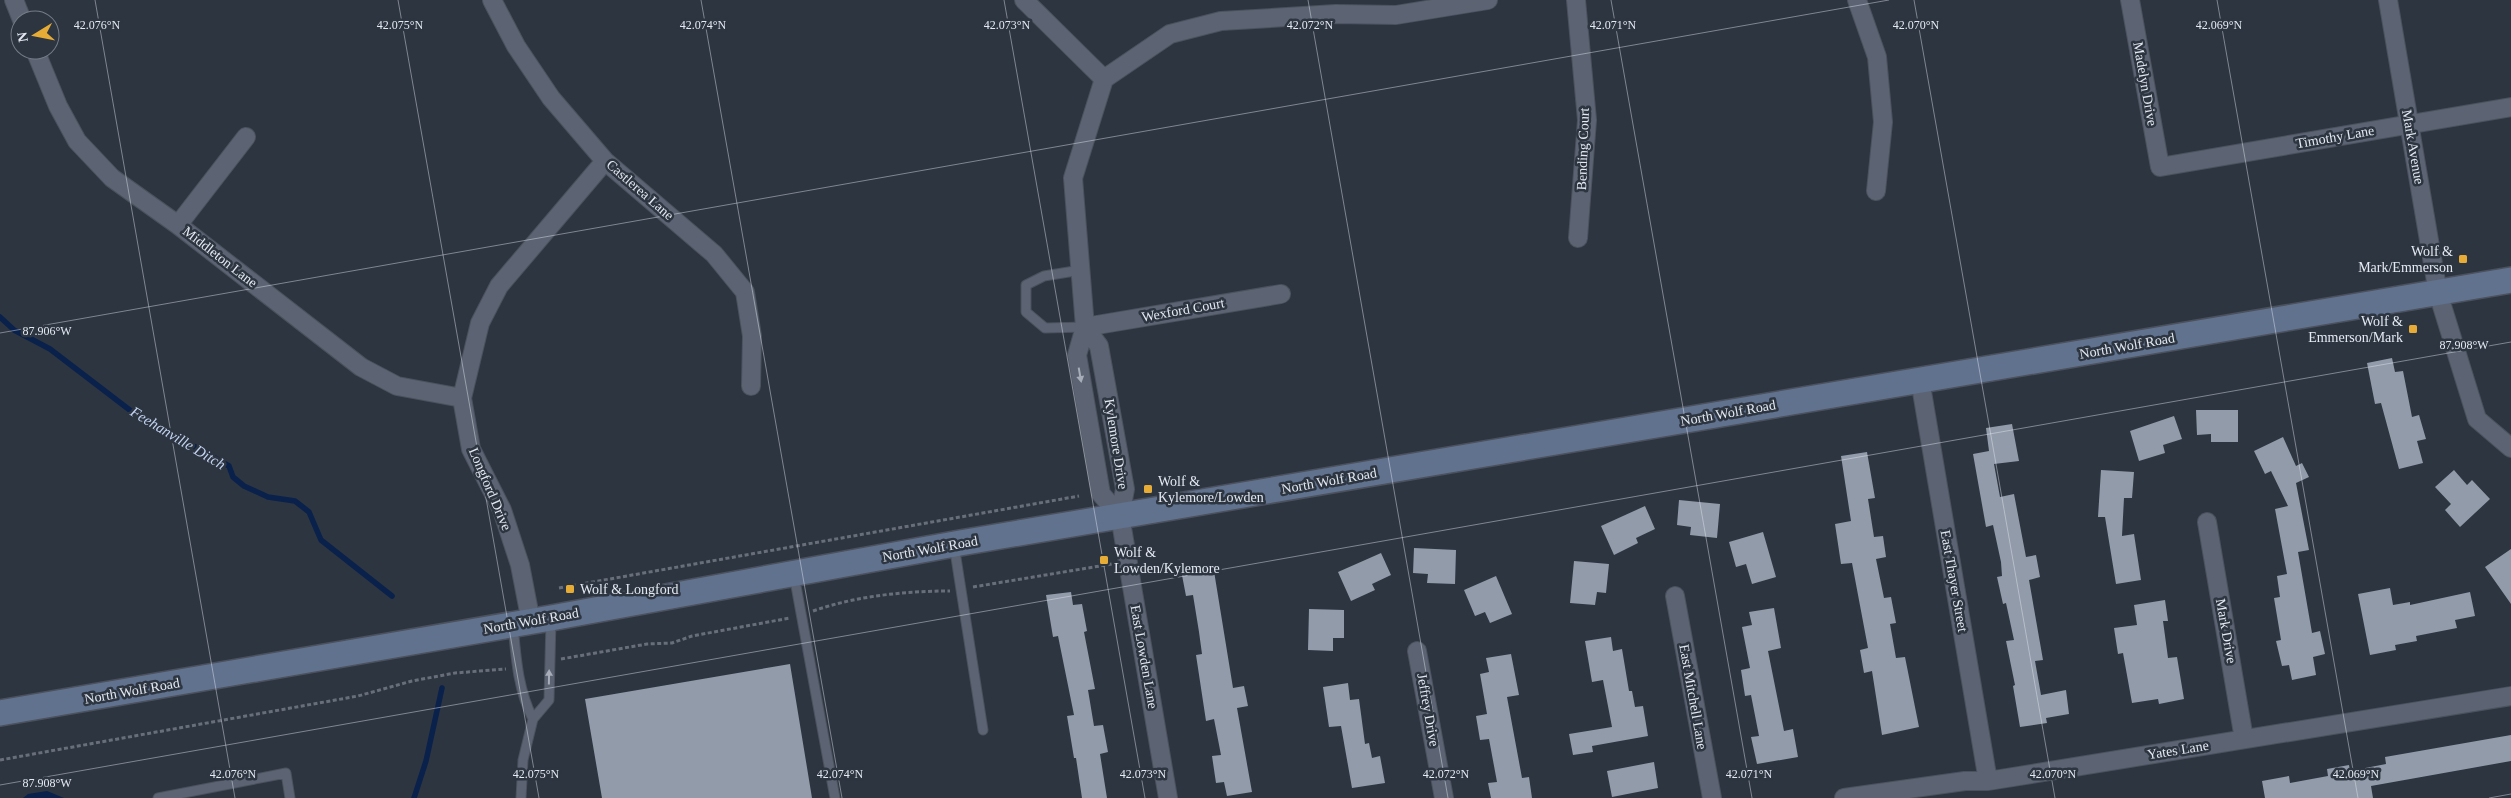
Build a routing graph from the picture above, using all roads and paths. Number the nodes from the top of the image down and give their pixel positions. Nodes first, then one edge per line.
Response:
1 (492, 0) edge
2 (1024, 0) edge
3 (1488, 0) edge
4 (1576, 0) edge
5 (1857, 0) edge
6 (2130, 0) edge
7 (2388, 0) edge
8 (1336, 7) edge
9 (39, 60) edge
10 (1104, 79) junction
11 (2511, 107) edge
12 (2409, 125) junction
13 (246, 137) dead end
14 (604, 160) junction
15 (2160, 167) joint
16 (1876, 191) dead end
17 (178, 225) junction
18 (1578, 238) dead end
19 (1081, 270) junction
20 (2511, 280) edge
21 (2438, 293) junction
22 (1282, 294) dead end
23 (1084, 327) junction
24 (1920, 380) junction
25 (751, 386) dead end
26 (462, 398) junction
27 (2511, 448) edge
28 (1079, 496) dead end
29 (1120, 516) junction
30 (2207, 522) dead end
31 (954, 545) junction
32 (794, 573) junction
33 (558, 588) dead end
34 (1675, 596) dead end
35 (532, 622) junction
36 (1417, 651) dead end
37 (2511, 696) edge
38 (0, 713) edge
39 (533, 720) junction
40 (983, 730) dead end
41 (2244, 739) junction
42 (1988, 781) junction
43 (1967, 790) edge
44 (158, 798) edge
45 (290, 798) edge
46 (521, 798) edge
47 (836, 798) edge
48 (1168, 798) edge
49 (1444, 798) edge
50 (1712, 798) edge
51 (1844, 798) edge

1 - 14 street, Castlerea Lane
2 - 10 street
3 - 8 street
4 - 18 street, Bending Court
5 - 16 street
6 - 15 street, Madelyn Drive
7 - 12 street, Mark Avenue
8 - 10 street
9 - 17 street, Middleton Lane
10 - 19 street, Kylemore Drive
11 - 12 street, Timothy Lane
12 - 15 street, Timothy Lane
12 - 21 street, Mark Avenue
13 - 17 street
14 - 25 street, Castlerea Lane
14 - 26 street, Longford Drive
17 - 26 street, Middleton Lane
19 - 23 street, Kylemore Drive
19 - 23 lane
20 - 21 main road, North Wolf Road
21 - 24 main road, North Wolf Road
21 - 27 street, Mark Avenue
22 - 23 street, Wexford Court
23 - 29 street, Kylemore Drive
23 -> 29 street, Kylemore Drive
24 - 29 main road, North Wolf Road
24 - 42 street, East Thayer Street
26 - 35 street, Longford Drive
28 - 33 path
29 - 31 main road, North Wolf Road
29 - 48 street, East Lowden Lane
30 - 41 street, Mark Drive
31 - 32 main road, North Wolf Road
31 - 40 lane
32 - 35 main road, North Wolf Road
32 - 47 lane
34 - 50 street, East Mitchell Lane
35 - 38 main road, North Wolf Road
35 - 39 lane
39 -> 35 lane
36 - 49 street, Jeffrey Drive
37 - 41 street, Yates Lane
39 - 46 lane
41 - 42 street, Yates Lane
42 - 43 street, Yates Lane
43 - 51 street, Yates Lane
44 - 45 lane

